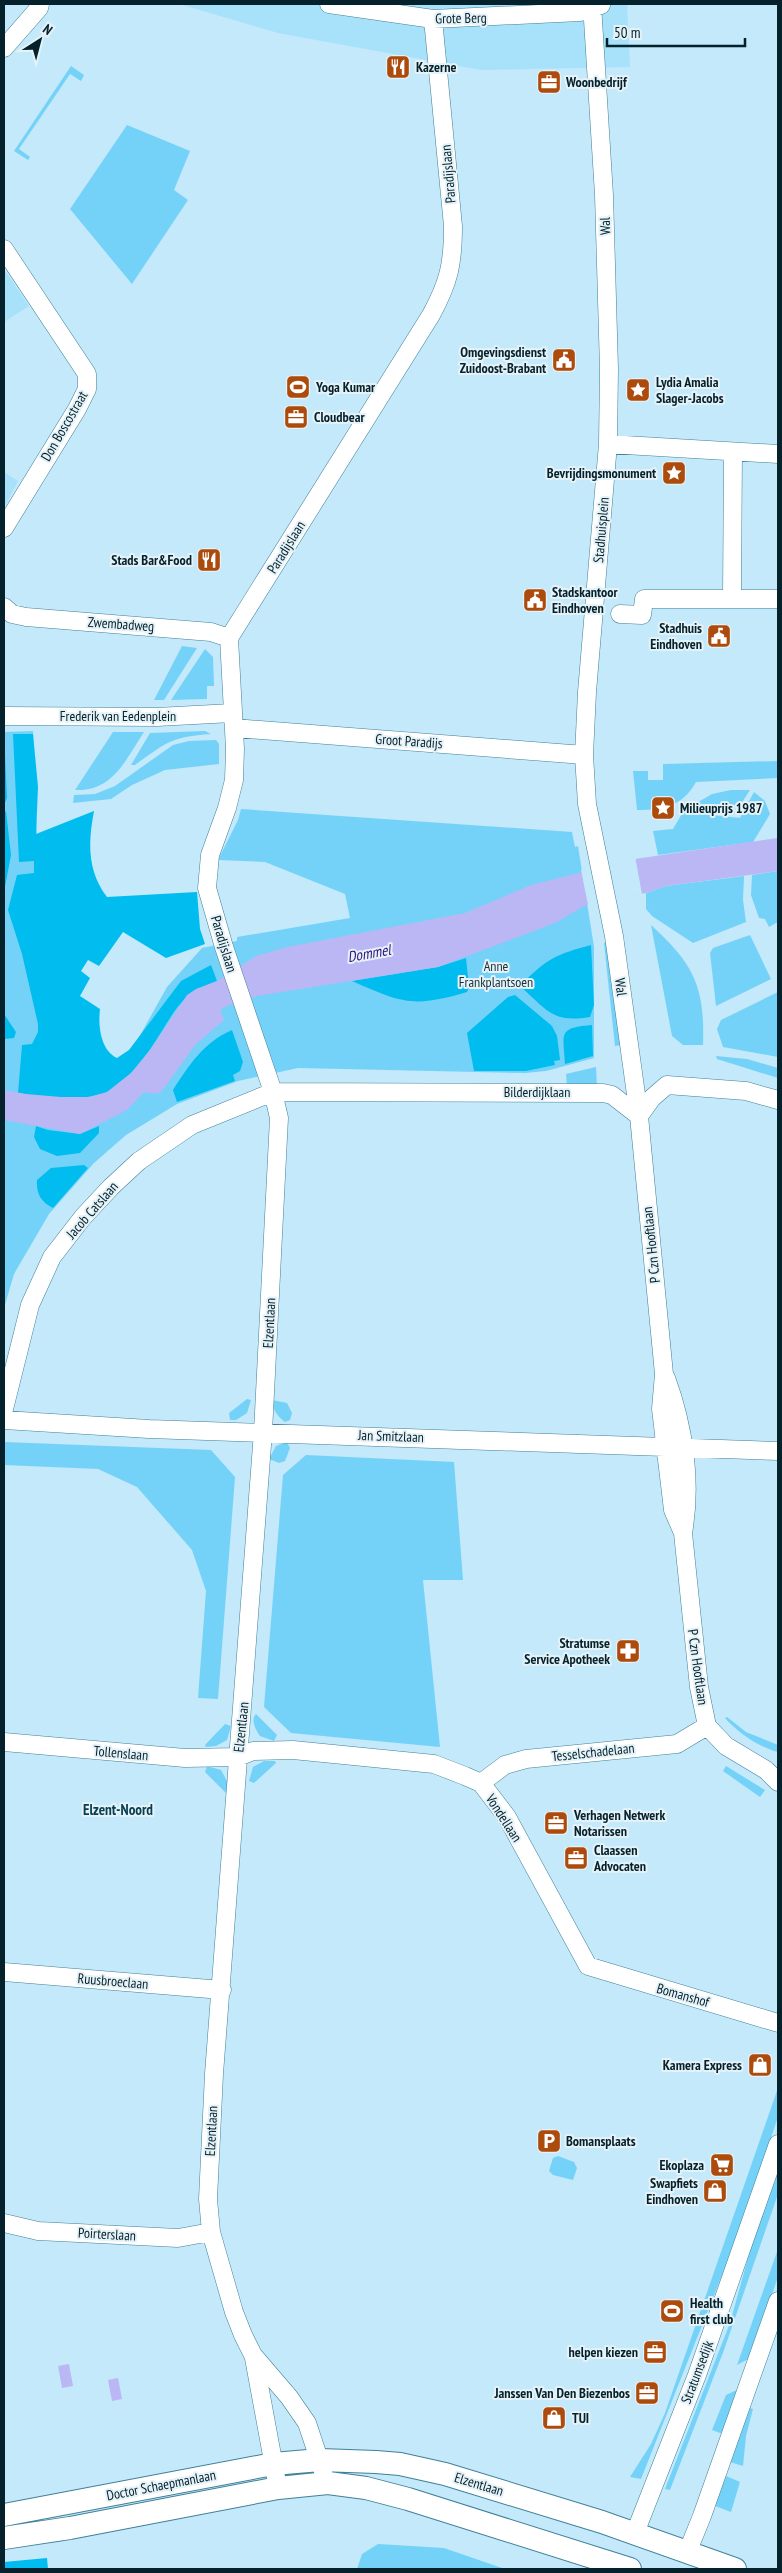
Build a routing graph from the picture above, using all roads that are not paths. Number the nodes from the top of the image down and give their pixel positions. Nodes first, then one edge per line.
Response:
1 (40, 4) edge
2 (330, 4) edge
3 (596, 5) edge
4 (370, 7) edge
5 (433, 19) junction
6 (4, 48) edge
7 (4, 249) edge
8 (608, 444) junction
9 (733, 452) junction
10 (778, 454) edge
11 (4, 528) edge
12 (732, 598) junction
13 (778, 598) edge
14 (8, 610) edge
15 (620, 614) dead end
16 (229, 638) junction
17 (4, 716) edge
18 (233, 721) junction
19 (584, 755) junction
20 (598, 860) joint
21 (273, 1092) junction
22 (778, 1100) edge
23 (639, 1116) junction
24 (664, 1374) junction
25 (4, 1408) edge
26 (4, 1420) edge
27 (264, 1432) junction
28 (660, 1447) junction
29 (684, 1448) junction
30 (778, 1451) edge
31 (684, 1533) junction
32 (707, 1726) junction
33 (4, 1742) edge
34 (238, 1757) junction
35 (774, 1774) edge
36 (481, 1783) junction
37 (588, 1966) joint
38 (4, 1972) edge
39 (222, 1990) junction
40 (778, 2023) edge
41 (778, 2144) edge
42 (4, 2223) edge
43 (211, 2232) junction
44 (778, 2301) edge
45 (253, 2355) junction
46 (320, 2460) junction
47 (273, 2464) junction
48 (328, 2483) junction
49 (278, 2488) junction
50 (4, 2514) edge
51 (635, 2533) junction
52 (4, 2538) edge
53 (684, 2561) edge
54 (625, 2568) edge
55 (735, 2569) edge

1 - 6 street
2 - 4 street, Grote Berg
3 - 5 street, Grote Berg
3 - 8 street, Wal
4 - 5 street, Grote Berg
5 - 16 street, Paradijslaan
7 - 11 street, Don Boscostraat
8 - 9 street
8 - 19 street, Stadhuisplein
9 - 10 street
9 - 12 street
12 - 13 street
12 - 15 street
14 - 16 street, Zwembadweg
16 - 18 street, Paradijslaan
17 - 18 street, Frederik van Eedenplein
18 - 19 street, Groot Paradijs
18 - 21 street, Paradijslaan
19 - 20 street, Stadhuisplein
20 - 23 street, Wal
21 - 23 street, Bilderdijklaan
21 - 25 street, Jacob Catslaan
21 - 27 street, Elzentlaan
22 - 23 street
23 - 24 street, P Czn Hooftlaan
24 - 28 street, P Czn Hooftlaan
24 - 29 street, P Czn Hooftlaan
26 - 27 street, Jan Smitzlaan
27 - 28 street, Jan Smitzlaan
27 - 34 street, Elzentlaan
28 - 29 street, Jan Smitzlaan
28 - 31 street, P Czn Hooftlaan
29 - 30 street, Jan Smitzlaan
29 - 31 street, P Czn Hooftlaan
31 - 32 street, P Czn Hooftlaan
32 - 35 street
32 - 36 street, Tesselschadelaan
33 - 34 street, Tollenslaan
34 - 36 street, Vondellaan
34 - 39 street, Elzentlaan
36 - 37 street, Vondellaan
37 - 40 street, Bomanshof
38 - 39 street, Ruusbroeclaan
39 - 43 street, Elzentlaan
41 - 51 street, Stratumsedijk
42 - 43 street, Poirterslaan
43 - 45 street, Elzentlaan
44 - 53 street
45 - 46 street, Elzentlaan
45 - 47 street, Elzentlaan
46 - 47 main road, Doctor Schaepmanlaan
46 - 48 street, Elzentlaan
46 - 51 main road, Elzentlaan
47 - 49 street, Elzentlaan
47 - 50 main road, Doctor Schaepmanlaan
48 - 49 main road
48 - 54 main road
49 - 52 main road, Doctor Schaepmanlaan
51 - 53 main road, Elzentlaan
51 - 54 main road, Stratumsedijk
53 - 55 main road, Elzentlaan

